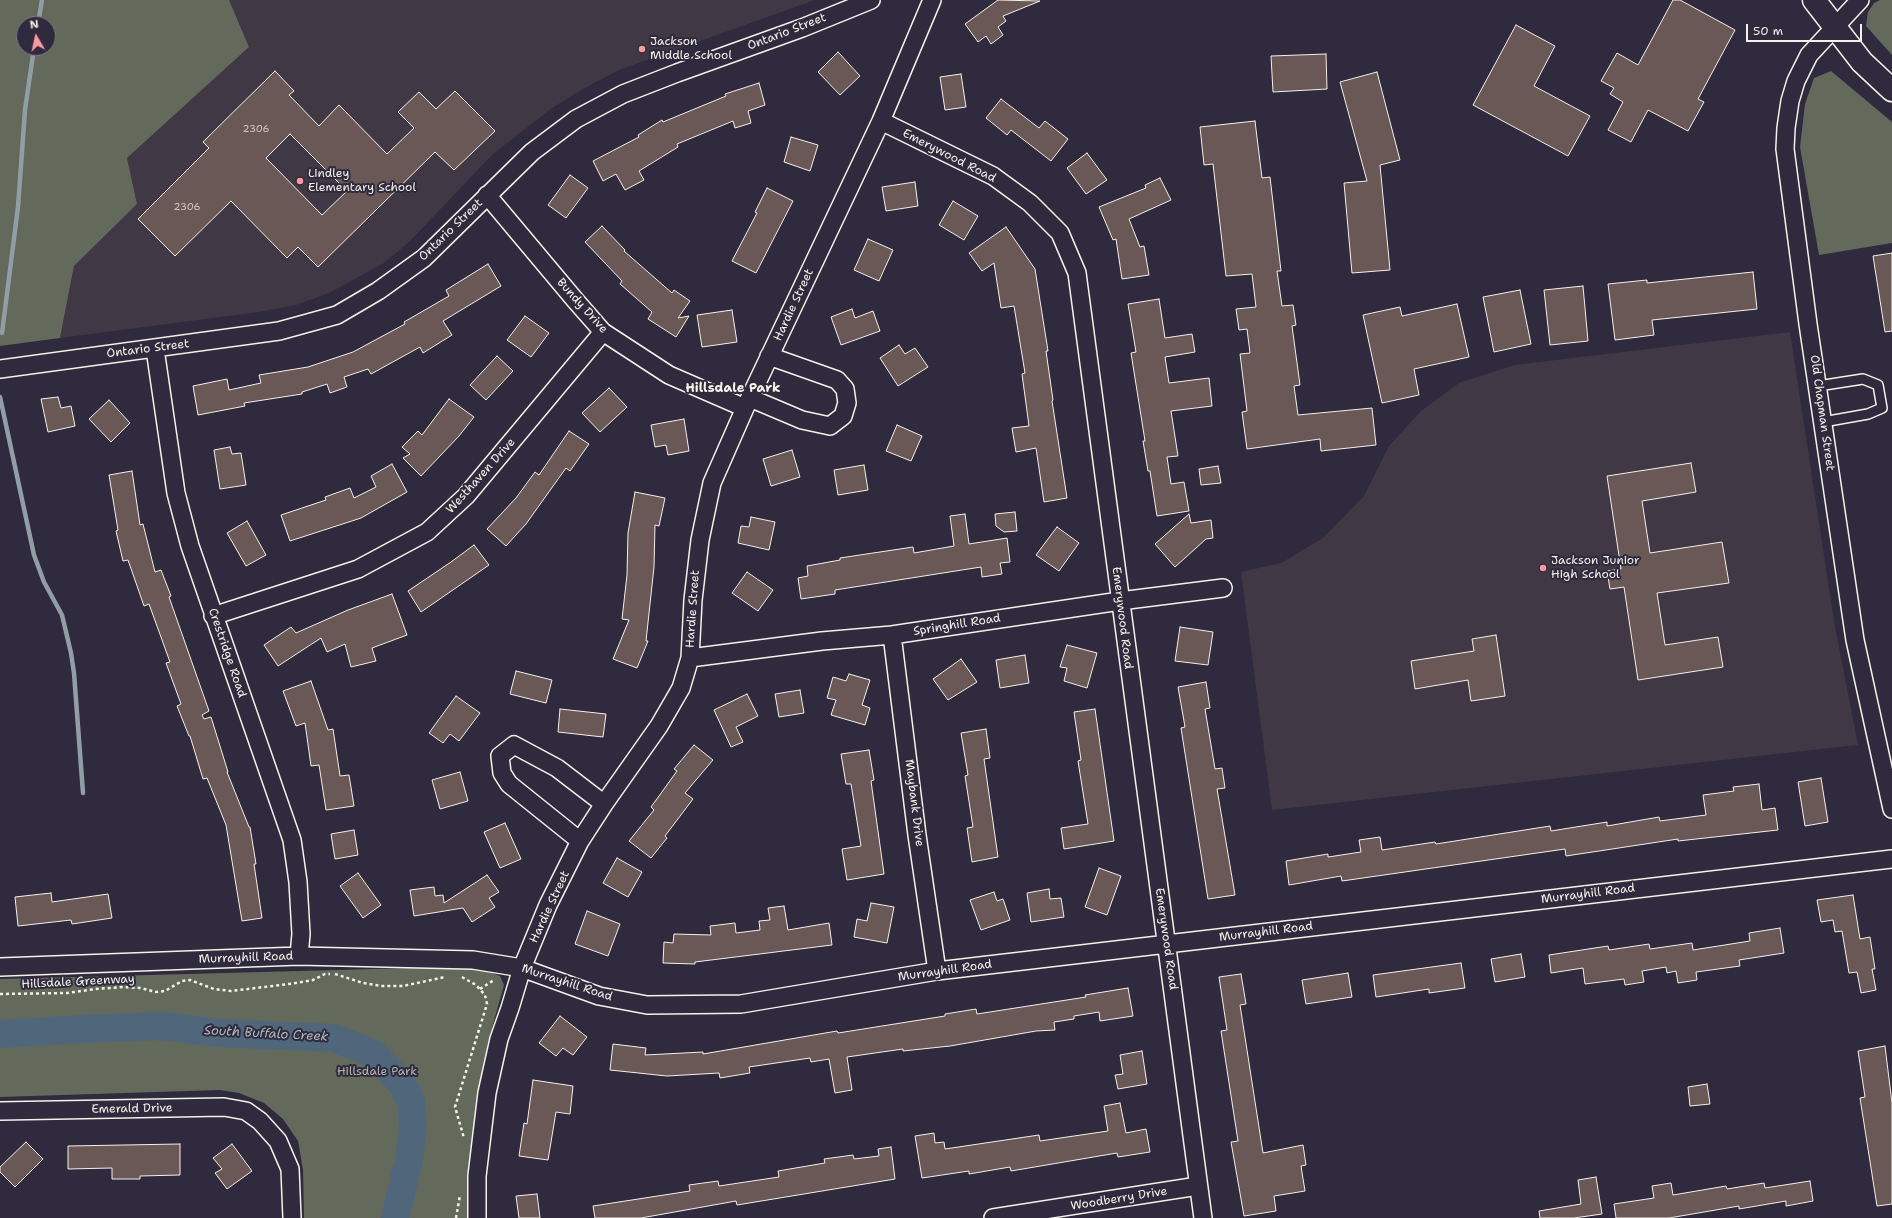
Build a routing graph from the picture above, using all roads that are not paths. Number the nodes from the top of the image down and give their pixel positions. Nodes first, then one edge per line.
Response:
1 (870, 0) edge
2 (932, 0) edge
3 (1814, 0) edge
4 (1860, 0) edge
5 (1834, 27) junction
6 (1892, 90) edge
7 (881, 121) junction
8 (487, 195) junction
9 (603, 332) junction
10 (155, 349) junction
11 (769, 356) junction
12 (0, 369) edge
13 (1818, 386) junction
14 (747, 403) junction
15 (1823, 422) junction
16 (1224, 588) dead end
17 (1120, 601) junction
18 (213, 616) junction
19 (892, 635) junction
20 (690, 658) junction
21 (604, 804) junction
22 (1892, 809) edge
23 (580, 841) junction
24 (1892, 859) edge
25 (1167, 943) junction
26 (299, 956) junction
27 (0, 967) edge
28 (522, 968) junction
29 (937, 971) junction
30 (0, 1111) edge
31 (1198, 1186) junction
32 (292, 1218) edge
33 (477, 1218) edge
34 (993, 1218) edge
35 (1202, 1218) edge

1 - 8 street, Ontario Street
2 - 7 street, Hardie Street
3 - 5 main road
4 - 5 street
5 - 6 main road
5 - 13 street, Old Chapman Street
7 - 11 street, Hardie Street
7 - 17 street, Emerywood Road
8 - 9 street, Bundy Drive
8 - 10 street, Ontario Street
9 - 14 street, Bundy Drive
9 - 18 street, Westhaven Drive
10 - 12 street, Ontario Street
10 - 18 street, Crestridge Road
11 - 14 street, Hardie Street
11 - 14 street, Bundy Drive
13 - 15 street, Old Chapman Street
13 - 15 lane
14 - 20 street, Hardie Street
15 - 22 street, Old Chapman Street
16 - 17 street, Springhill Road
17 - 19 street, Springhill Road
17 - 25 street, Emerywood Road
18 - 26 street, Crestridge Road
19 - 20 street, Springhill Road
19 - 29 street, Maybank Drive
20 - 21 street, Hardie Street
21 - 23 street, Hardie Street
21 - 23 street
23 - 28 street, Hardie Street
24 - 25 street, Murrayhill Road
25 - 29 street, Murrayhill Road
25 - 31 street, Emerywood Road
26 - 27 street, Murrayhill Road
26 - 28 street, Murrayhill Road
28 - 29 street, Murrayhill Road
28 - 33 street, Hardie Street
30 - 32 street, Emerald Drive
31 - 34 street, Woodberry Drive
31 - 35 street, Emerywood Road

